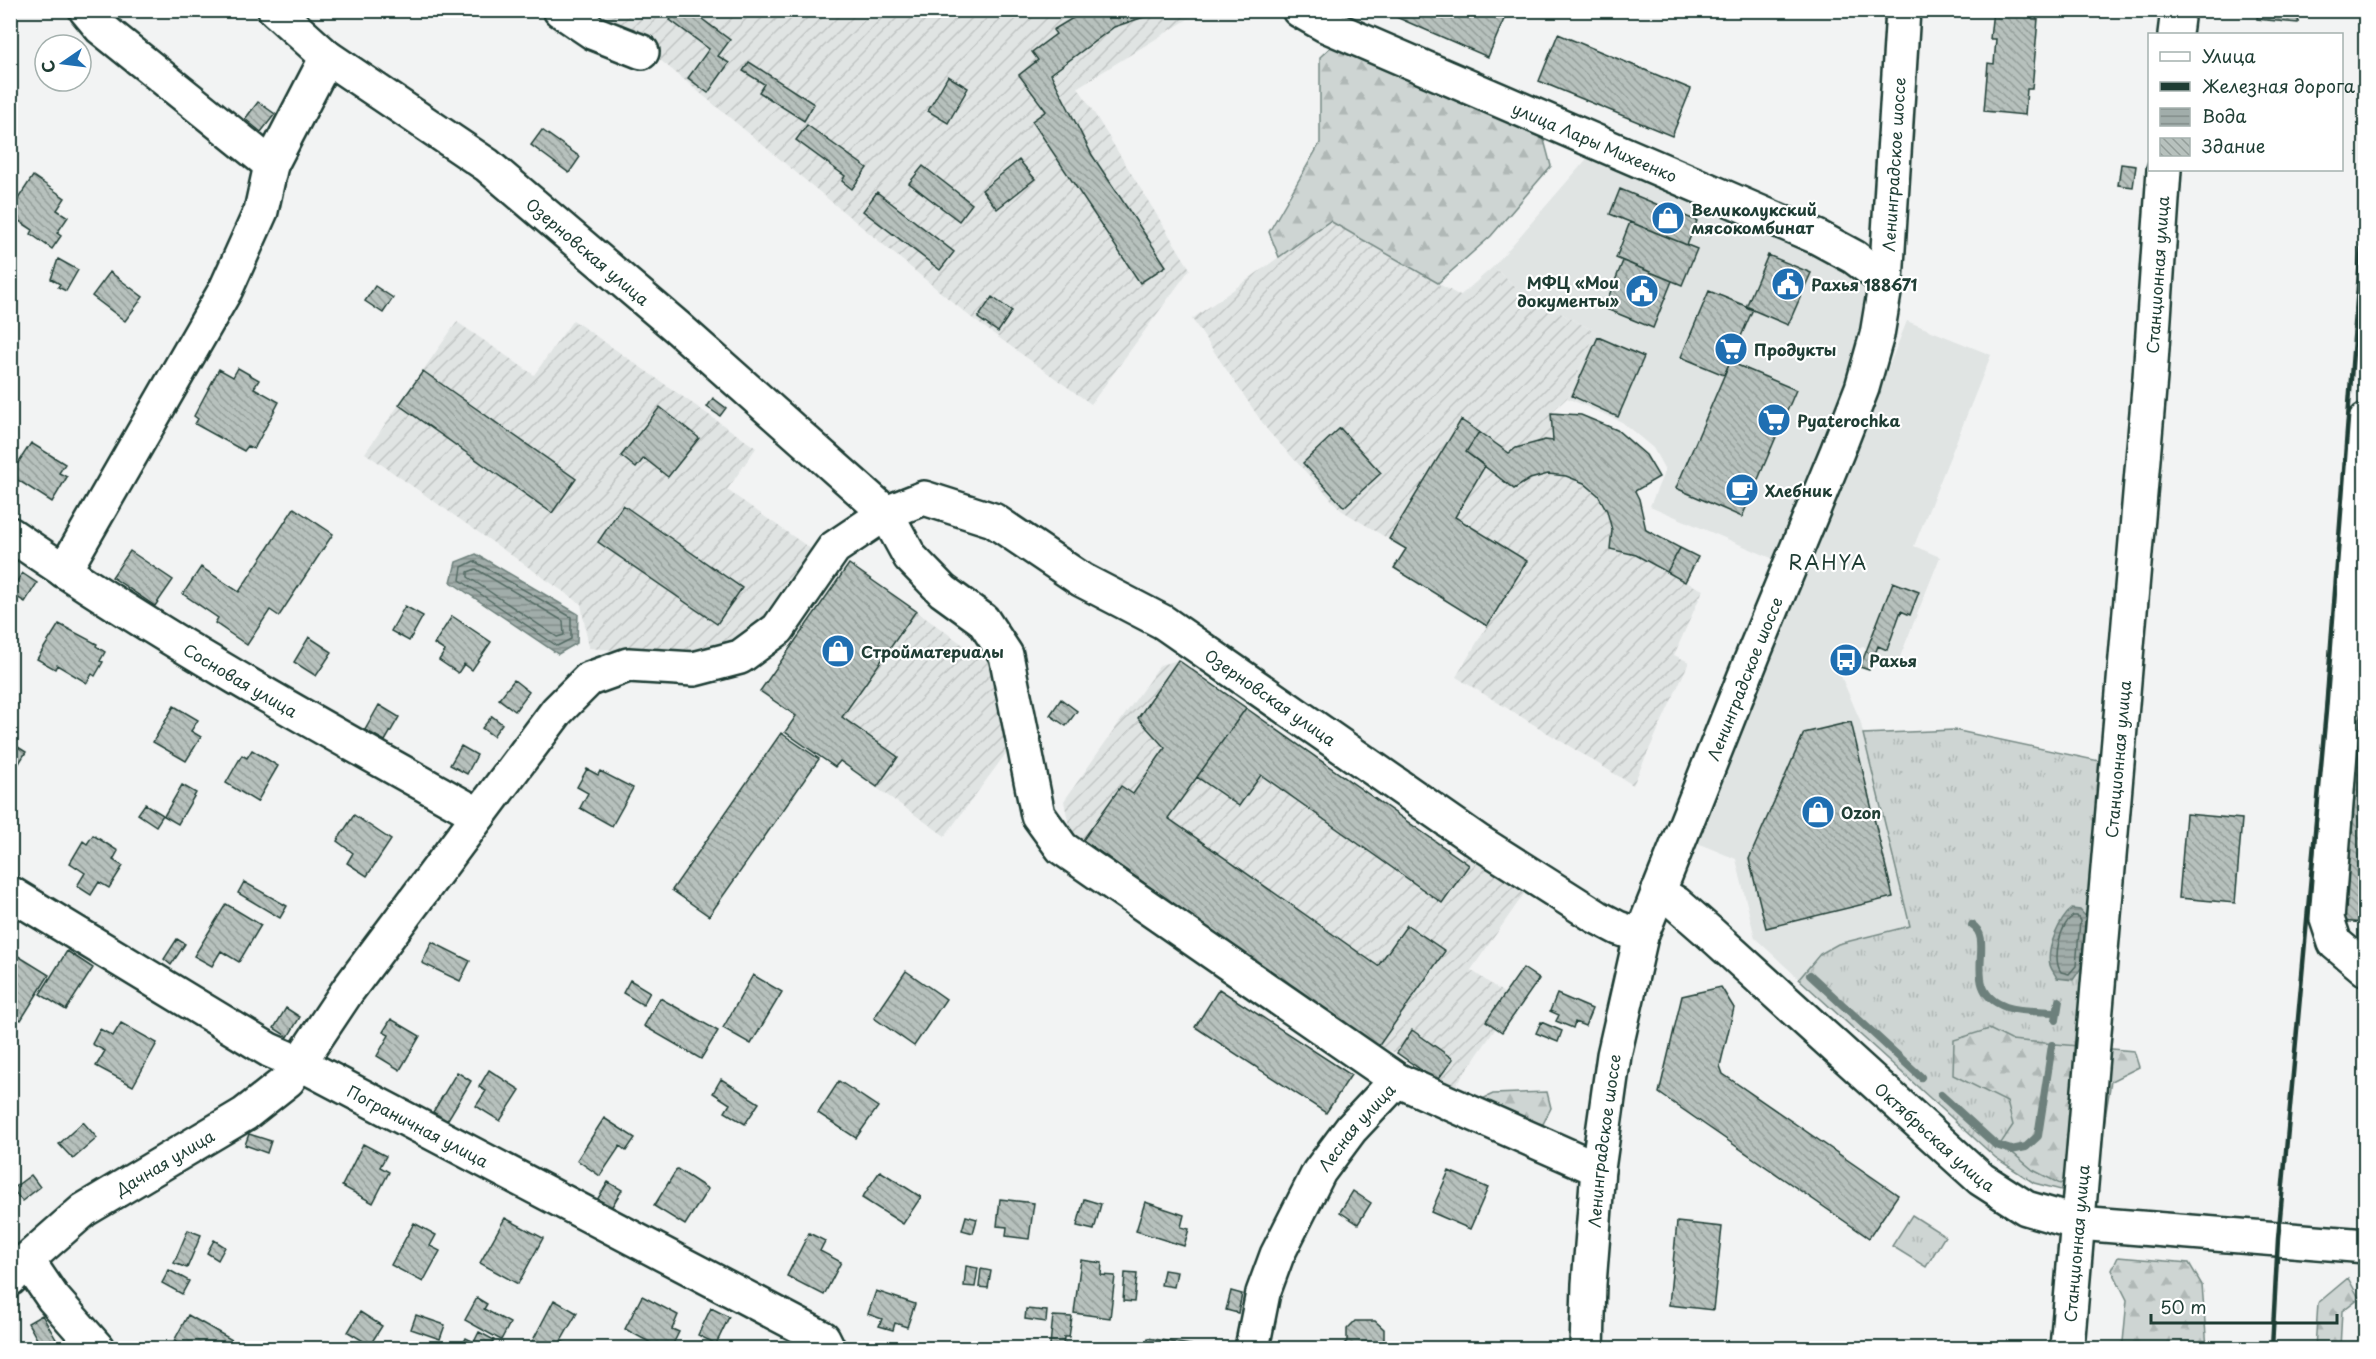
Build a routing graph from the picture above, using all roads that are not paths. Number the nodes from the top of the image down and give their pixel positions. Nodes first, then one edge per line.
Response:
1 (86, 10) edge
2 (275, 10) edge
3 (560, 10) edge
4 (1299, 10) edge
5 (1904, 10) edge
6 (2178, 10) edge
7 (2175, 33) edge
8 (642, 52) dead end
9 (327, 57) junction
10 (271, 165) junction
11 (2164, 171) edge
12 (1886, 281) junction
13 (2366, 420) edge
14 (886, 513) junction
15 (10, 534) edge
16 (64, 571) junction
17 (479, 815) junction
18 (1658, 892) junction
19 (10, 893) edge
20 (1641, 936) junction
21 (2366, 969) edge
22 (299, 1063) junction
23 (1397, 1080) junction
24 (1598, 1169) junction
25 (2078, 1223) junction
26 (2366, 1246) edge
27 (19, 1270) edge
28 (97, 1348) edge
29 (828, 1348) edge
30 (1252, 1348) edge
31 (1587, 1348) edge
32 (2067, 1348) edge

1 - 10 street
2 - 9 street, Озерновская улица
3 - 8 street
4 - 12 street, улица Лары Михеенко
5 - 12 street, Ленинградское шоссе
6 - 7 street
9 - 10 street
9 - 14 street, Озерновская улица
10 - 16 street
11 - 25 street, Станционная улица
12 - 18 street, Ленинградское шоссе
13 - 21 street
14 - 17 street, Дачная улица
14 - 20 street, Озерновская улица
14 - 23 street, Озерновская улица
15 - 16 street, Сосновая улица
16 - 17 street, Сосновая улица
17 - 22 street, Дачная улица
18 - 20 street, Ленинградское шоссе
18 - 25 street, Октябрьская улица
19 - 22 street, Пограничная улица
20 - 24 street, Ленинградское шоссе
22 - 27 street, Дачная улица
22 - 29 street, Пограничная улица
23 - 24 street, Лесная улица
23 - 30 street, Лесная улица
24 - 31 street, Ленинградское шоссе
25 - 26 street, Октябрьская улица
25 - 32 street, Станционная улица
27 - 28 street, Дачная улица

